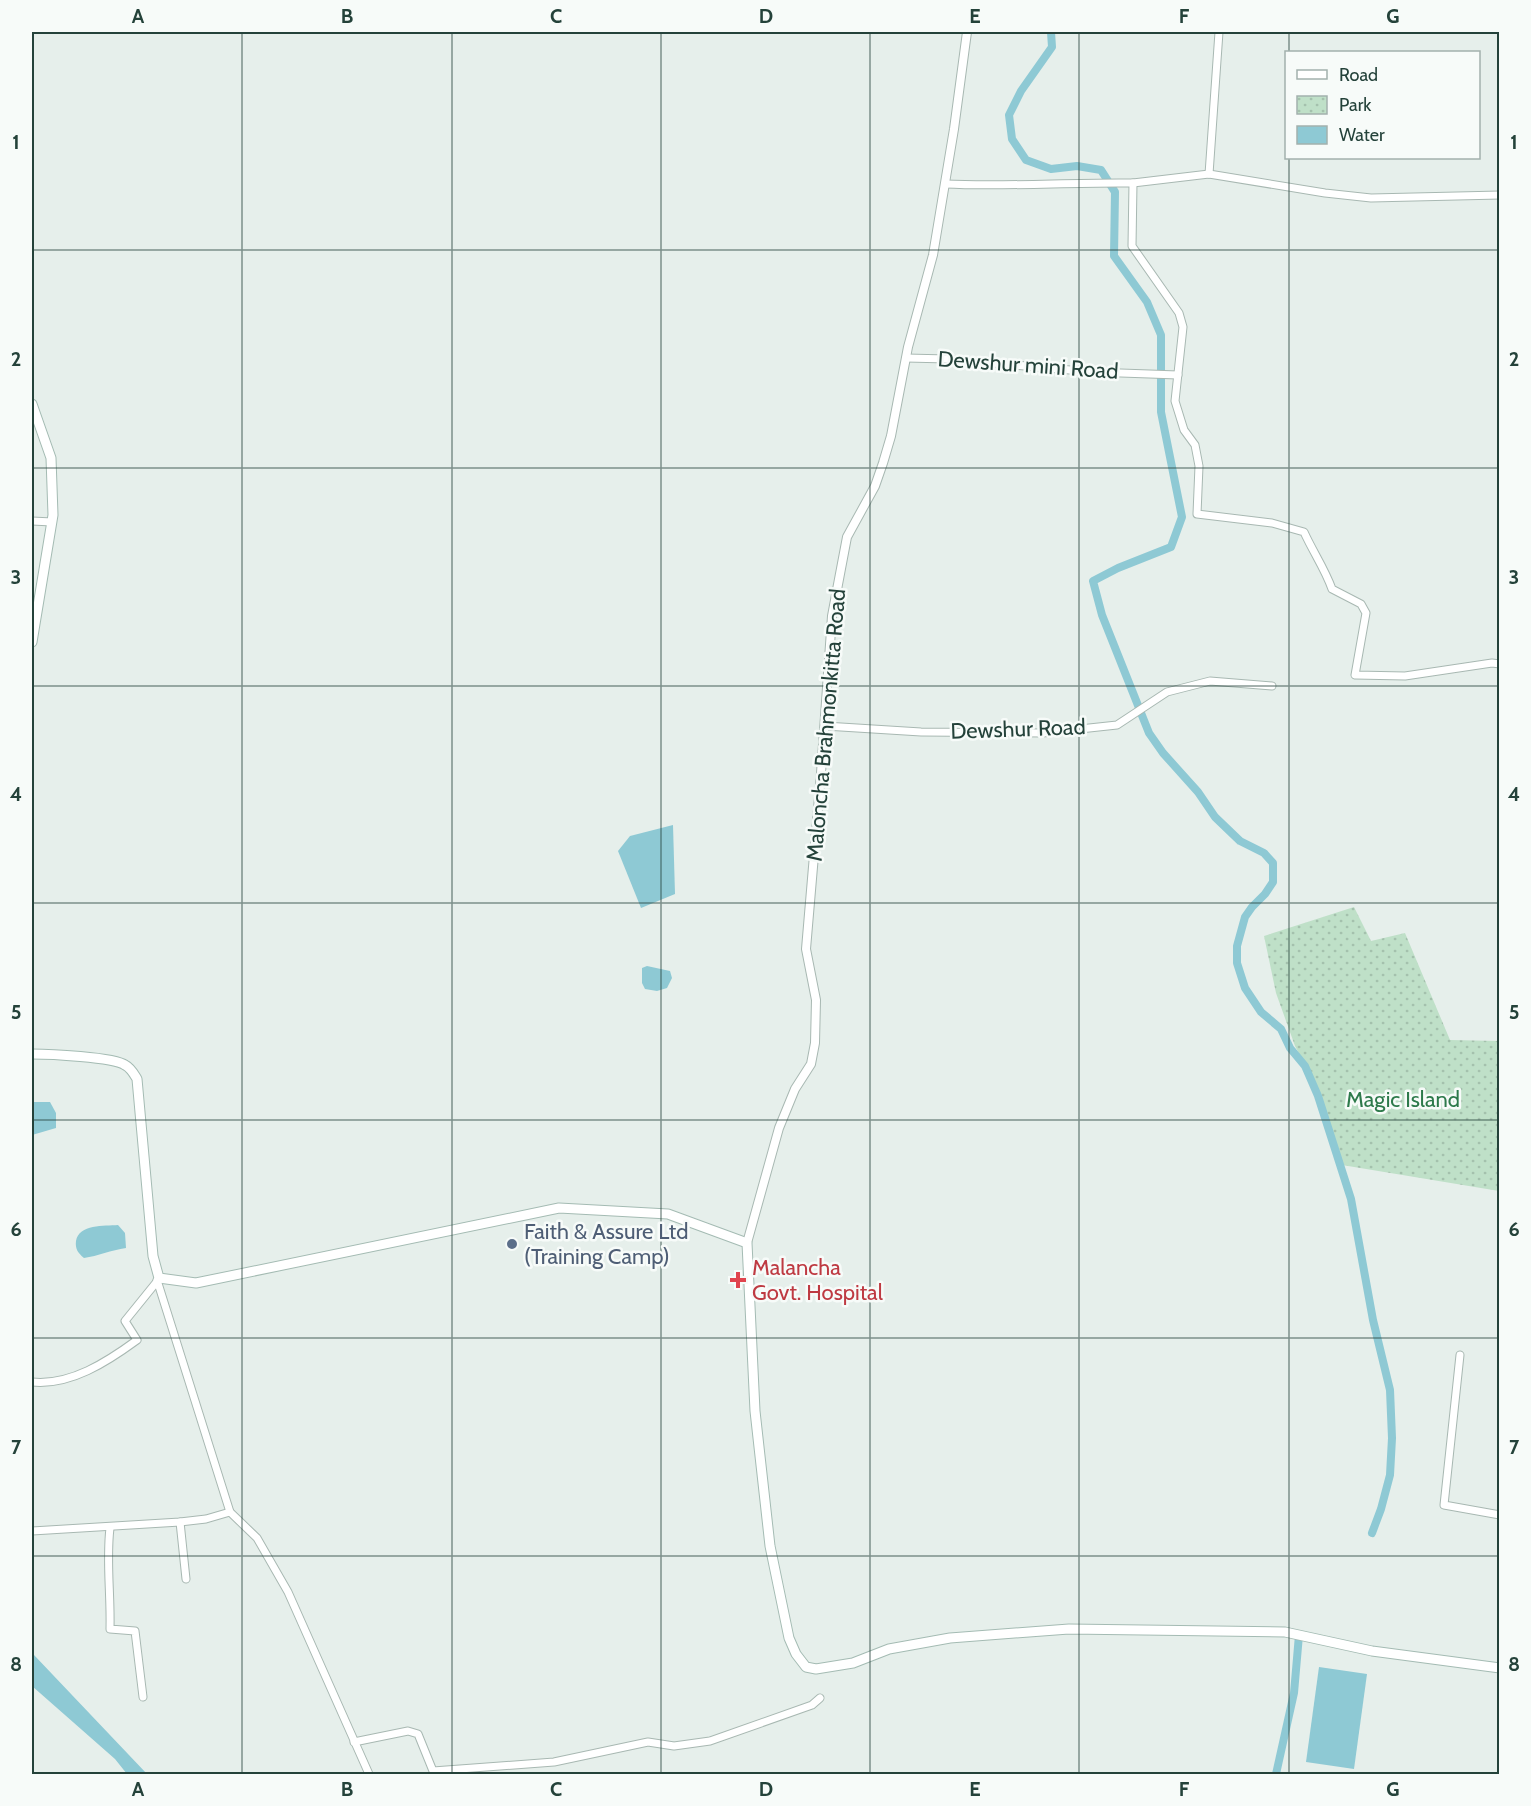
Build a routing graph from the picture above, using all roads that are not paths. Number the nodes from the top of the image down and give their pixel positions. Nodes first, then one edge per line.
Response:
1 (968, 32) edge
2 (1220, 32) edge
3 (1209, 174) junction
4 (1133, 183) junction
5 (945, 184) junction
6 (1500, 195) edge
7 (906, 358) junction
8 (1178, 375) junction
9 (32, 404) edge
10 (35, 417) edge
11 (32, 521) edge
12 (52, 522) junction
13 (32, 642) edge
14 (1500, 664) edge
15 (1272, 686) dead end
16 (825, 726) junction
17 (32, 1054) edge
18 (747, 1242) junction
19 (158, 1279) junction
20 (1460, 1355) dead end
21 (32, 1382) edge
22 (230, 1512) junction
23 (1500, 1515) edge
24 (180, 1522) junction
25 (110, 1528) junction
26 (32, 1531) edge
27 (186, 1579) dead end
28 (1500, 1668) edge
29 (142, 1697) dead end
30 (820, 1698) dead end
31 (354, 1742) junction
32 (369, 1774) edge

1 - 5 street, Maloncha Brahmonkitta Road
2 - 3 street
3 - 4 street
3 - 6 street
4 - 5 street
4 - 8 street
5 - 7 street, Maloncha Brahmonkitta Road
7 - 8 street, Dewshur mini Road
7 - 16 street, Maloncha Brahmonkitta Road
8 - 14 street
9 - 10 main road
10 - 12 main road
11 - 12 street
12 - 13 main road
15 - 16 street, Dewshur Road
16 - 18 street, Maloncha Brahmonkitta Road
17 - 19 main road
18 - 19 main road
18 - 28 main road
19 - 21 street
19 - 22 street
20 - 23 street
22 - 24 street
22 - 31 street
24 - 25 street
24 - 27 street
25 - 26 street
25 - 29 street
30 - 31 street
31 - 32 street

